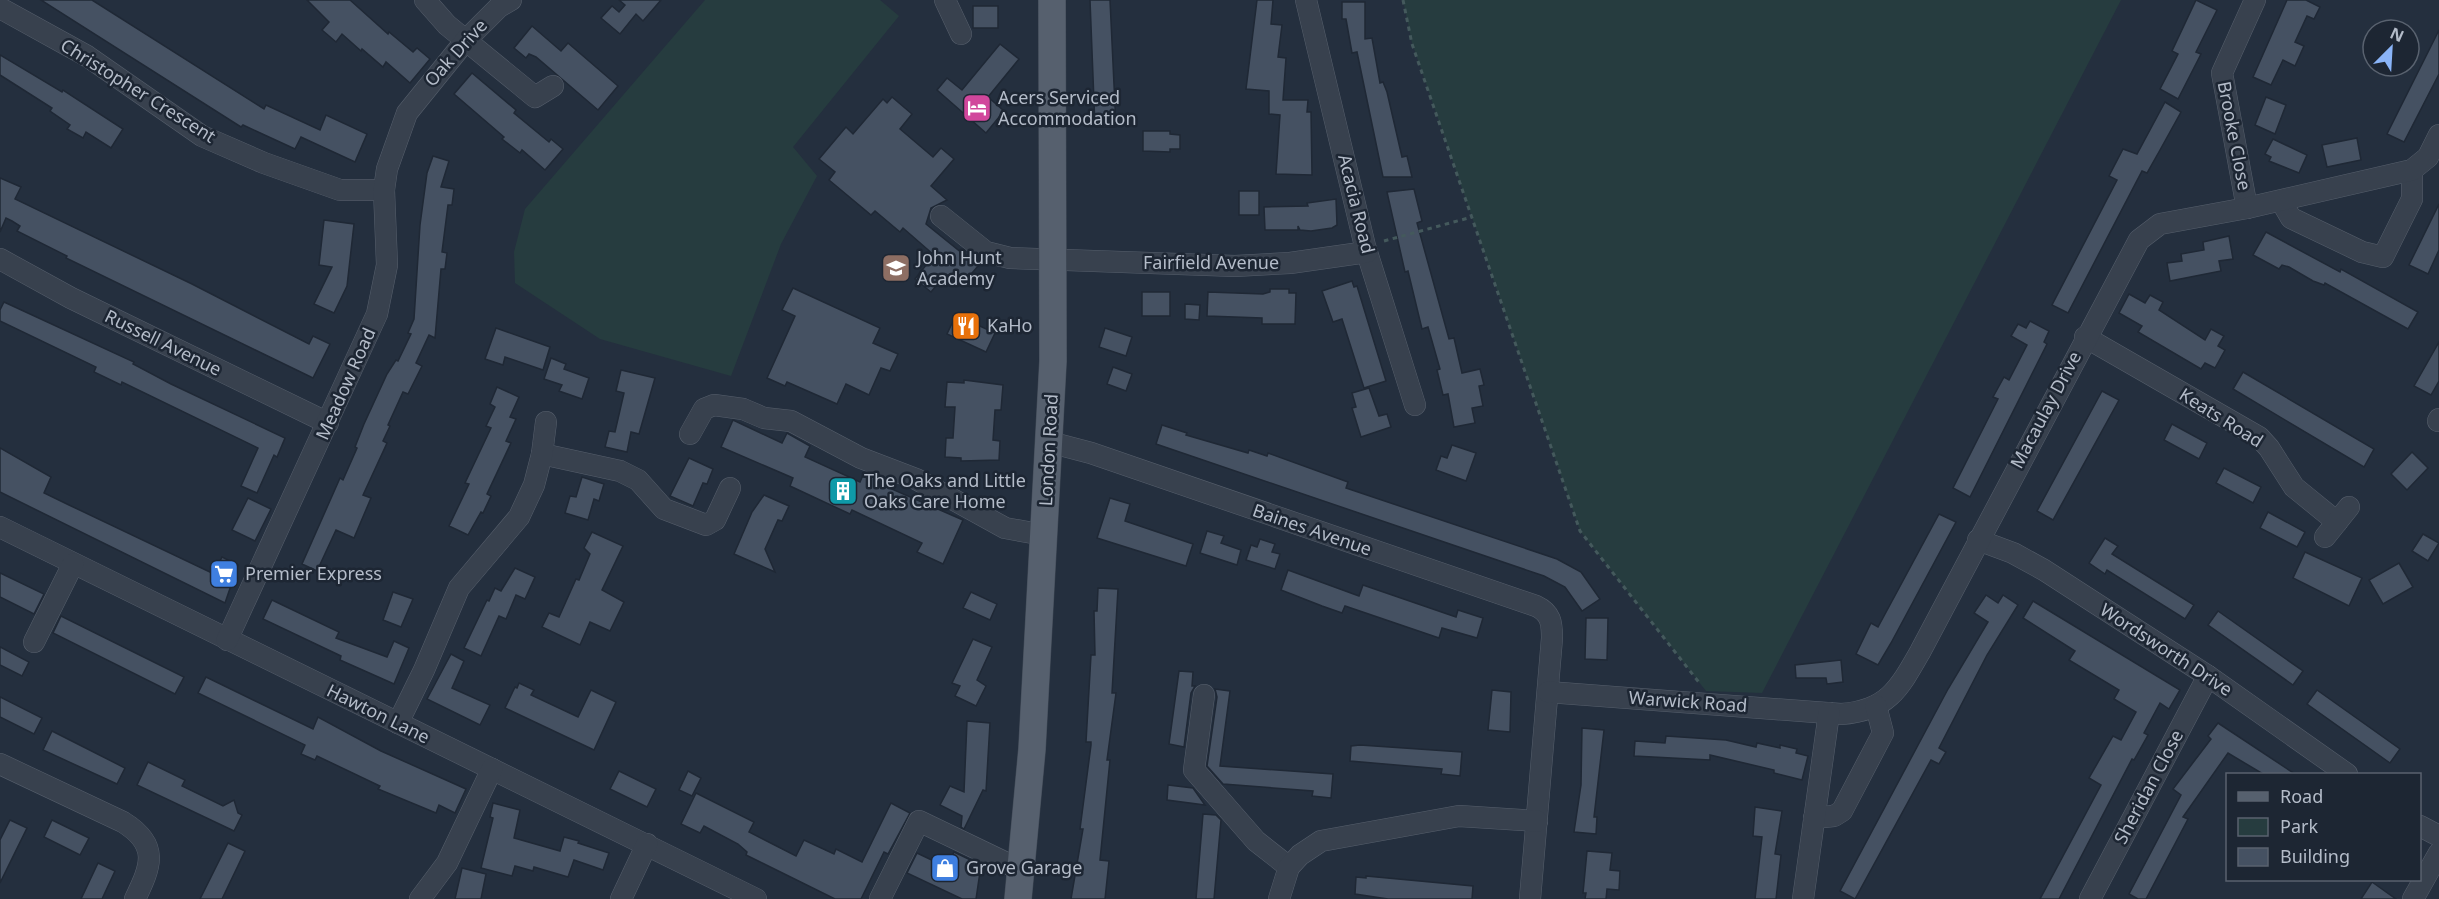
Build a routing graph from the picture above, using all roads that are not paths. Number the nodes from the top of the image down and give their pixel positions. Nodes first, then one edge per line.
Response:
1 (425, 0) edge
2 (511, 0) edge
3 (945, 0) edge
4 (1052, 0) edge
5 (1306, 0) edge
6 (2255, 0) edge
7 (0, 8) edge
8 (961, 34) dead end
9 (466, 40) junction
10 (540, 99) dead end
11 (407, 113) joint
12 (2439, 135) edge
13 (2412, 170) junction
14 (384, 190) junction
15 (2281, 201) junction
16 (2247, 208) junction
17 (941, 216) dead end
18 (1366, 249) junction
19 (0, 259) edge
20 (1054, 261) junction
21 (2085, 337) junction
22 (1415, 405) dead end
23 (546, 422) dead end
24 (328, 423) junction
25 (690, 434) dead end
26 (1049, 442) junction
27 (542, 454) junction
28 (730, 488) dead end
29 (2337, 522) dead end
30 (0, 527) edge
31 (1044, 535) junction
32 (1978, 540) junction
33 (73, 564) junction
34 (227, 640) junction
35 (34, 642) dead end
36 (2208, 676) junction
37 (1548, 692) junction
38 (1204, 694) dead end
39 (1876, 706) junction
40 (1829, 713) junction
41 (398, 723) junction
42 (0, 764) edge
43 (492, 769) junction
44 (2346, 773) edge
45 (1814, 818) junction
46 (1537, 821) junction
47 (2421, 827) edge
48 (2439, 836) edge
49 (647, 844) junction
50 (2439, 853) edge
51 (1289, 867) junction
52 (1021, 870) junction
53 (135, 899) edge
54 (420, 899) edge
55 (621, 899) edge
56 (756, 899) edge
57 (880, 899) edge
58 (1018, 899) edge
59 (1279, 899) edge
60 (1530, 899) edge
61 (1803, 899) edge
62 (2090, 899) edge
63 (2413, 899) edge

1 - 9 street
2 - 9 street, Oak Drive
3 - 8 street
4 - 20 main road, London Road
5 - 18 street, Acacia Road
6 - 16 street, Brooke Close
7 - 14 street, Christopher Crescent
9 - 10 street
9 - 11 street, Oak Drive
11 - 14 street, Meadow Road
12 - 13 street
13 - 15 street, Macaulay Drive
13 - 15 street
14 - 24 street, Meadow Road
15 - 16 street, Macaulay Drive
16 - 21 street, Macaulay Drive
17 - 20 street, Fairfield Avenue
18 - 20 street, Fairfield Avenue
18 - 22 street, Acacia Road
19 - 24 street, Russell Avenue
20 - 26 main road, London Road
21 - 29 street, Keats Road
21 - 32 street, Macaulay Drive
23 - 27 street
24 - 34 street, Meadow Road
25 - 31 street
26 - 31 main road, London Road
26 - 37 street, Baines Avenue
27 - 28 street
27 - 41 street
30 - 33 street, Hawton Lane
31 - 52 main road, London Road
32 - 36 street, Wordsworth Drive
32 - 39 street, Macaulay Drive
33 - 34 street, Hawton Lane
33 - 35 street
34 - 41 street, Hawton Lane
36 - 44 street, Wordsworth Drive
36 - 62 street, Sheridan Close
37 - 40 street, Warwick Road
37 - 46 street
38 - 51 street
39 - 40 street, Macaulay Drive
39 - 45 street
40 - 45 street
41 - 43 street, Hawton Lane
42 - 53 street
43 - 49 street, Hawton Lane
43 - 54 street
45 - 61 street
46 - 51 street
46 - 60 street
47 - 48 street
49 - 55 street
49 - 56 street, Hawton Lane
50 - 63 street
51 - 59 street
52 - 57 street
52 - 58 main road, London Road

